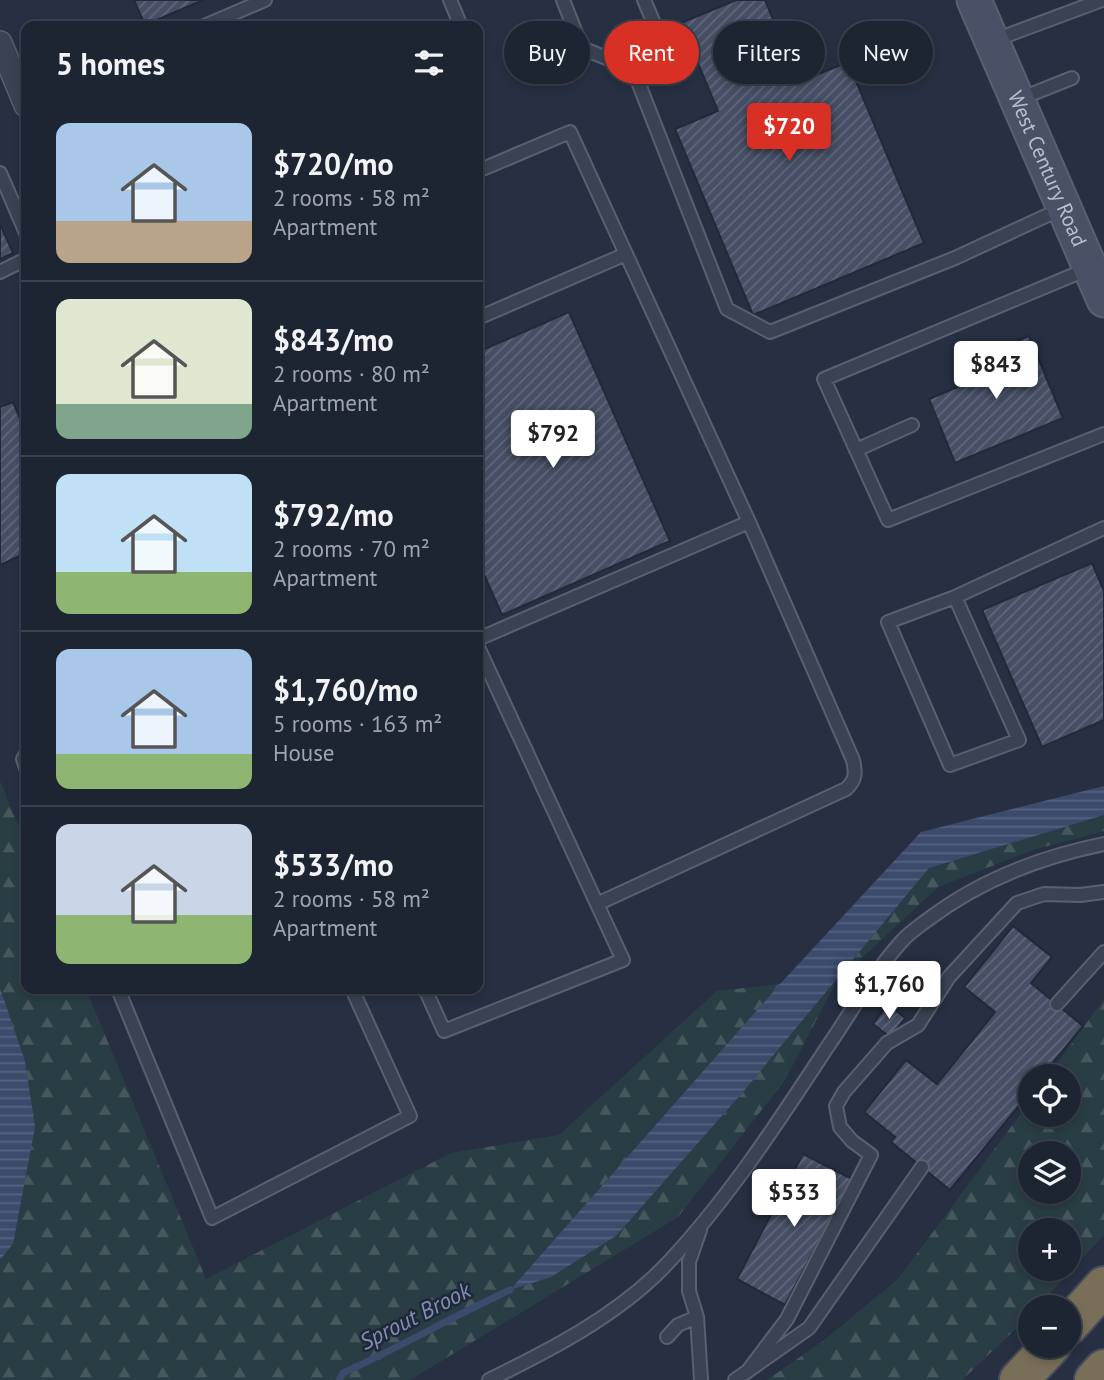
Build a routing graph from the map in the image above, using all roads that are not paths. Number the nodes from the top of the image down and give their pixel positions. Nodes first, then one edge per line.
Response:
1 (265, 0) edge
2 (450, 0) edge
3 (564, 0) edge
4 (645, 0) edge
5 (974, 0) edge
6 (1102, 0) edge
7 (216, 21) edge
8 (459, 21) edge
9 (653, 21) edge
10 (992, 41) junction
11 (0, 43) edge
12 (604, 57) edge
13 (1072, 78) dead end
14 (8, 83) edge
15 (639, 84) edge
16 (21, 99) edge
17 (1017, 101) junction
18 (483, 169) edge
19 (0, 173) edge
20 (1064, 207) junction
21 (21, 221) edge
22 (626, 254) junction
23 (21, 262) edge
24 (1090, 268) junction
25 (0, 272) edge
26 (1104, 300) edge
27 (483, 316) edge
28 (912, 425) dead end
29 (1104, 434) edge
30 (856, 450) junction
31 (749, 522) junction
32 (1104, 528) edge
33 (955, 597) junction
34 (483, 637) edge
35 (483, 659) edge
36 (1104, 844) edge
37 (1104, 892) edge
38 (597, 904) junction
39 (1104, 952) edge
40 (120, 994) edge
41 (354, 994) edge
42 (427, 994) edge
43 (1057, 1004) dead end
44 (922, 1167) dead end
45 (704, 1221) junction
46 (1104, 1286) edge
47 (1081, 1312) edge
48 (697, 1317) junction
49 (667, 1338) dead end
50 (1040, 1358) edge
51 (1104, 1369) edge
52 (747, 1372) junction
53 (489, 1380) edge
54 (701, 1380) edge
55 (735, 1380) edge
56 (1019, 1380) edge
57 (1094, 1380) edge

1 - 7 lane
2 - 8 lane
3 - 12 lane
4 - 9 lane
5 - 10 main road, West Century Road
6 - 10 lane
10 - 17 main road, West Century Road
11 - 14 street
13 - 17 lane
14 - 16 street
15 - 20 lane
17 - 20 main road, West Century Road
18 - 22 lane
19 - 21 lane
20 - 24 main road, West Century Road
22 - 27 lane
22 - 31 lane
23 - 25 lane
24 - 26 main road, West Century Road
24 - 30 lane
28 - 30 lane
29 - 30 lane
31 - 34 lane
31 - 38 lane
32 - 33 lane
33 - 33 lane
35 - 38 lane
36 - 45 lane
37 - 52 lane
38 - 42 lane
39 - 43 lane
40 - 41 lane
44 - 52 lane
45 - 48 lane
45 - 53 lane
46 - 47 highway
48 - 49 lane
48 - 54 lane
50 - 56 highway
51 - 57 highway
52 - 55 lane

